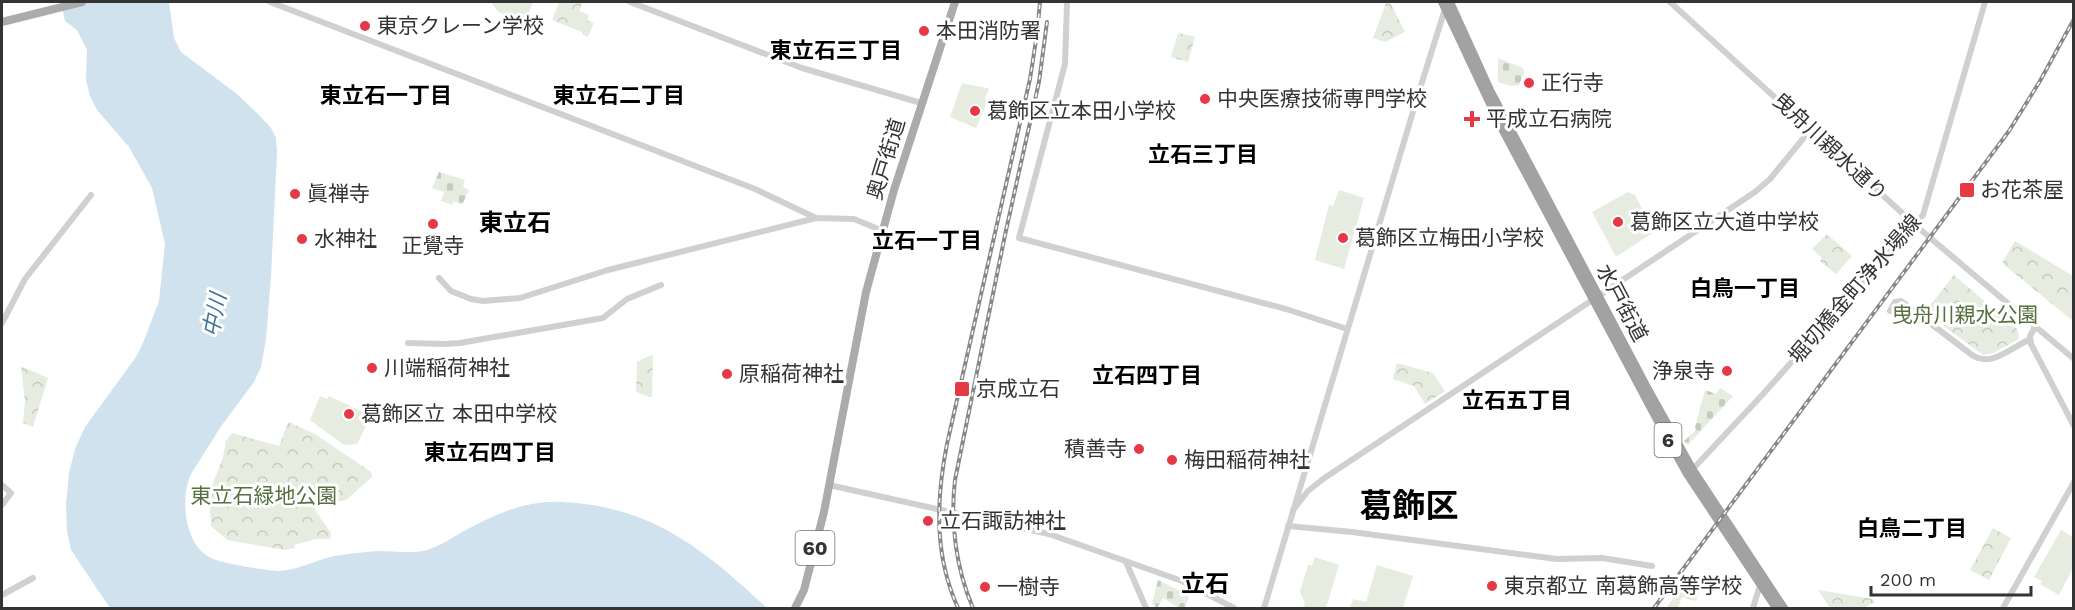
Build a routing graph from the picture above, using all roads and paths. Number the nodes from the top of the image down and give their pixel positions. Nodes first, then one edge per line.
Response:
1 (82, 2) edge
2 (270, 2) edge
3 (630, 2) edge
4 (955, 2) edge
5 (1067, 2) edge
6 (1670, 2) edge
7 (1985, 2) edge
8 (1450, 9) edge
9 (2, 22) edge
10 (921, 103) junction
11 (1811, 129) junction
12 (91, 195) dead end
13 (816, 218) junction
14 (1915, 225) junction
15 (883, 231) junction
16 (439, 279) dead end
17 (661, 285) dead end
18 (1595, 298) junction
19 (1890, 311) dead end
20 (2, 323) edge
21 (2035, 327) junction
22 (1347, 329) junction
23 (2030, 340) junction
24 (408, 343) dead end
25 (2073, 359) edge
26 (2073, 426) edge
27 (1690, 472) junction
28 (2073, 482) edge
29 (2, 485) edge
30 (829, 485) junction
31 (2, 505) edge
32 (1293, 510) junction
33 (1288, 526) junction
34 (1126, 562) junction
35 (1652, 566) dead end
36 (33, 578) dead end
37 (1760, 585) junction
38 (2, 595) edge
39 (795, 609) edge
40 (1146, 609) edge
41 (1234, 609) edge
42 (1263, 609) edge
43 (1753, 609) edge
44 (1776, 609) edge
45 (1784, 609) edge
46 (2003, 609) edge

1 - 9 main road
2 - 13 street
3 - 10 street
4 - 10 main road, 奥戸街道 / 60
5 - 22 street
6 - 11 street, 曳舟川親水通り
7 - 14 street, 堀切橋金町浄水場線
8 - 18 highway, 水戸街道 / 6
8 - 22 street
10 - 15 main road, 奥戸街道 / 60
11 - 14 street, 曳舟川親水通り
11 - 18 street
12 - 20 street
13 - 15 street
13 - 16 street
14 - 21 street, 曳舟川親水通り
14 - 27 street, 堀切橋金町浄水場線
15 - 30 main road, 奥戸街道 / 60
17 - 24 street
18 - 27 highway, 水戸街道 / 6
18 - 32 street
19 - 23 street
21 - 23 street
21 - 25 street, 曳舟川親水通り
22 - 32 street
23 - 26 street
27 - 37 highway, 水戸街道 / 6
27 - 45 highway, 水戸街道 / 6
28 - 46 street
29 - 31 street
30 - 34 street
30 - 39 main road, 奥戸街道 / 60
32 - 33 street
33 - 35 street
33 - 42 street
34 - 40 street
34 - 41 street
36 - 38 street
37 - 43 street
37 - 44 highway, 水戸街道 / 6

